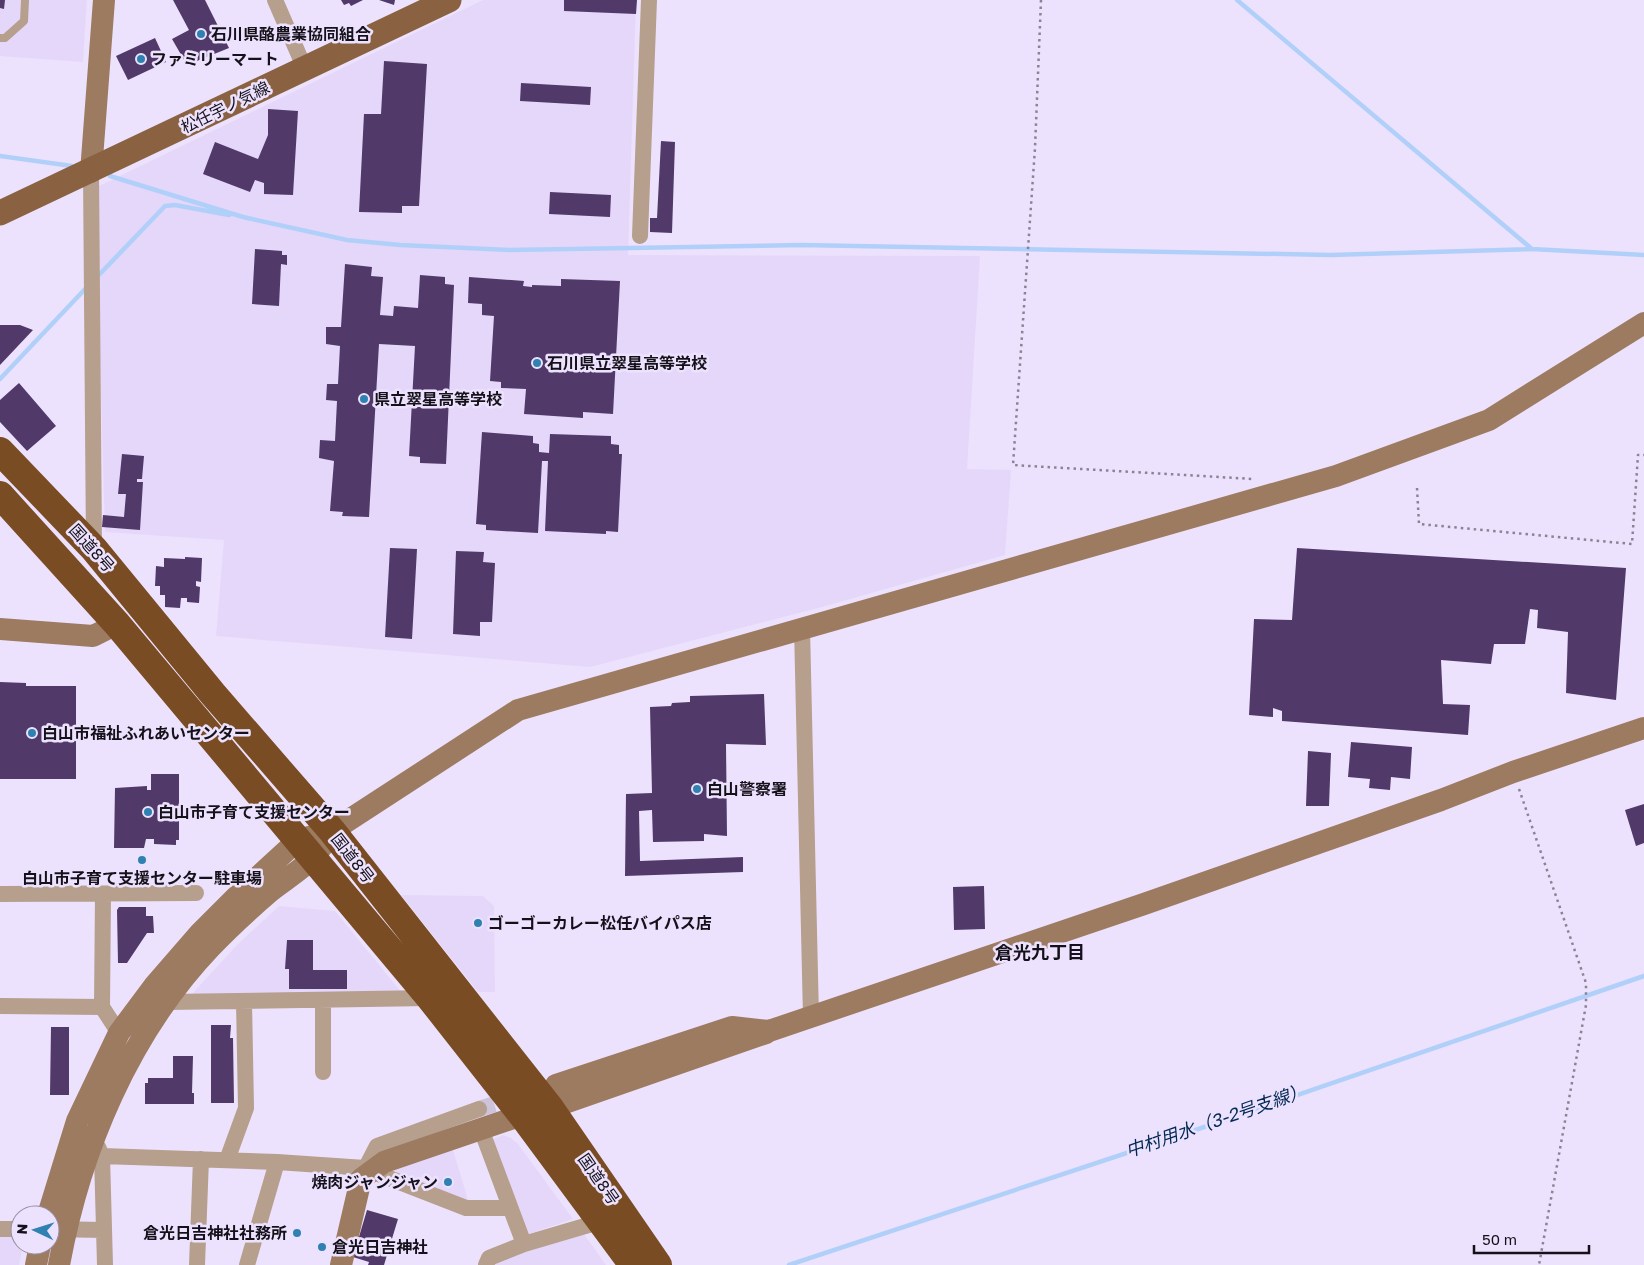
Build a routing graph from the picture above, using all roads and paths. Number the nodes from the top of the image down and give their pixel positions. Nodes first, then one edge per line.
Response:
1 (25, 0) edge
2 (104, 0) edge
3 (275, 0) edge
4 (449, 0) edge
5 (648, 0) edge
6 (1041, 0) edge
7 (0, 38) edge
8 (305, 69) junction
9 (91, 172) junction
10 (0, 213) edge
11 (640, 236) dead end
12 (1644, 322) edge
13 (0, 451) edge
14 (1644, 455) edge
15 (1260, 479) dead end
16 (1417, 488) dead end
17 (0, 494) edge
18 (94, 548) junction
19 (117, 624) junction
20 (802, 628) junction
21 (0, 629) edge
22 (1644, 728) edge
23 (1513, 772) junction
24 (332, 831) junction
25 (306, 850) junction
26 (196, 893) dead end
27 (0, 894) edge
28 (103, 894) junction
29 (430, 998) junction
30 (323, 1000) junction
31 (167, 1002) junction
32 (244, 1002) junction
33 (0, 1006) edge
34 (102, 1007) junction
35 (811, 1018) junction
36 (119, 1033) junction
37 (323, 1072) dead end
38 (553, 1097) junction
39 (522, 1115) junction
40 (480, 1119) junction
41 (98, 1147) junction
42 (201, 1159) junction
43 (227, 1160) junction
44 (277, 1162) junction
45 (365, 1173) junction
46 (51, 1205) edge
47 (509, 1208) junction
48 (602, 1221) junction
49 (60, 1225) edge
50 (60, 1229) edge
51 (104, 1230) junction
52 (524, 1244) junction
53 (105, 1265) edge
54 (197, 1265) edge
55 (247, 1265) edge
56 (341, 1265) edge
57 (486, 1265) edge
58 (633, 1265) edge
59 (658, 1265) edge
60 (1540, 1265) edge

1 - 7 lane
2 - 9 street
3 - 8 street
4 - 8 main road, 松任宇ノ気線
5 - 11 street
6 - 15 path
8 - 9 main road, 松任宇ノ気線
9 - 10 main road, 松任宇ノ気線
9 - 18 street
12 - 20 street
13 - 18 highway, 国道8号
14 - 16 path
17 - 19 highway, 国道8号
18 - 24 highway, 国道8号
19 - 21 street
19 - 25 highway, 国道8号
20 - 24 street
20 - 35 street
22 - 23 street
23 - 35 street
23 - 60 path
24 - 25 street
24 - 38 highway, 国道8号
25 - 29 highway, 国道8号
25 - 31 street
25 - 36 street
26 - 28 street
27 - 28 street
28 - 34 street
29 - 30 street
29 - 39 highway, 国道8号
30 - 32 street
30 - 37 street
31 - 32 street
31 - 41 street
32 - 43 street
33 - 34 street
34 - 36 street
35 - 38 street
36 - 46 street
38 - 59 highway, 国道8号
39 - 40 street
39 - 48 highway, 国道8号
40 - 45 street
40 - 47 street
41 - 42 street
41 - 49 street
41 - 51 street
42 - 43 street
42 - 54 street
43 - 44 street
44 - 45 street
44 - 55 street
45 - 47 street
45 - 56 street
47 - 52 street
48 - 52 street
48 - 58 highway, 国道8号
50 - 51 street
51 - 53 street
52 - 57 street

